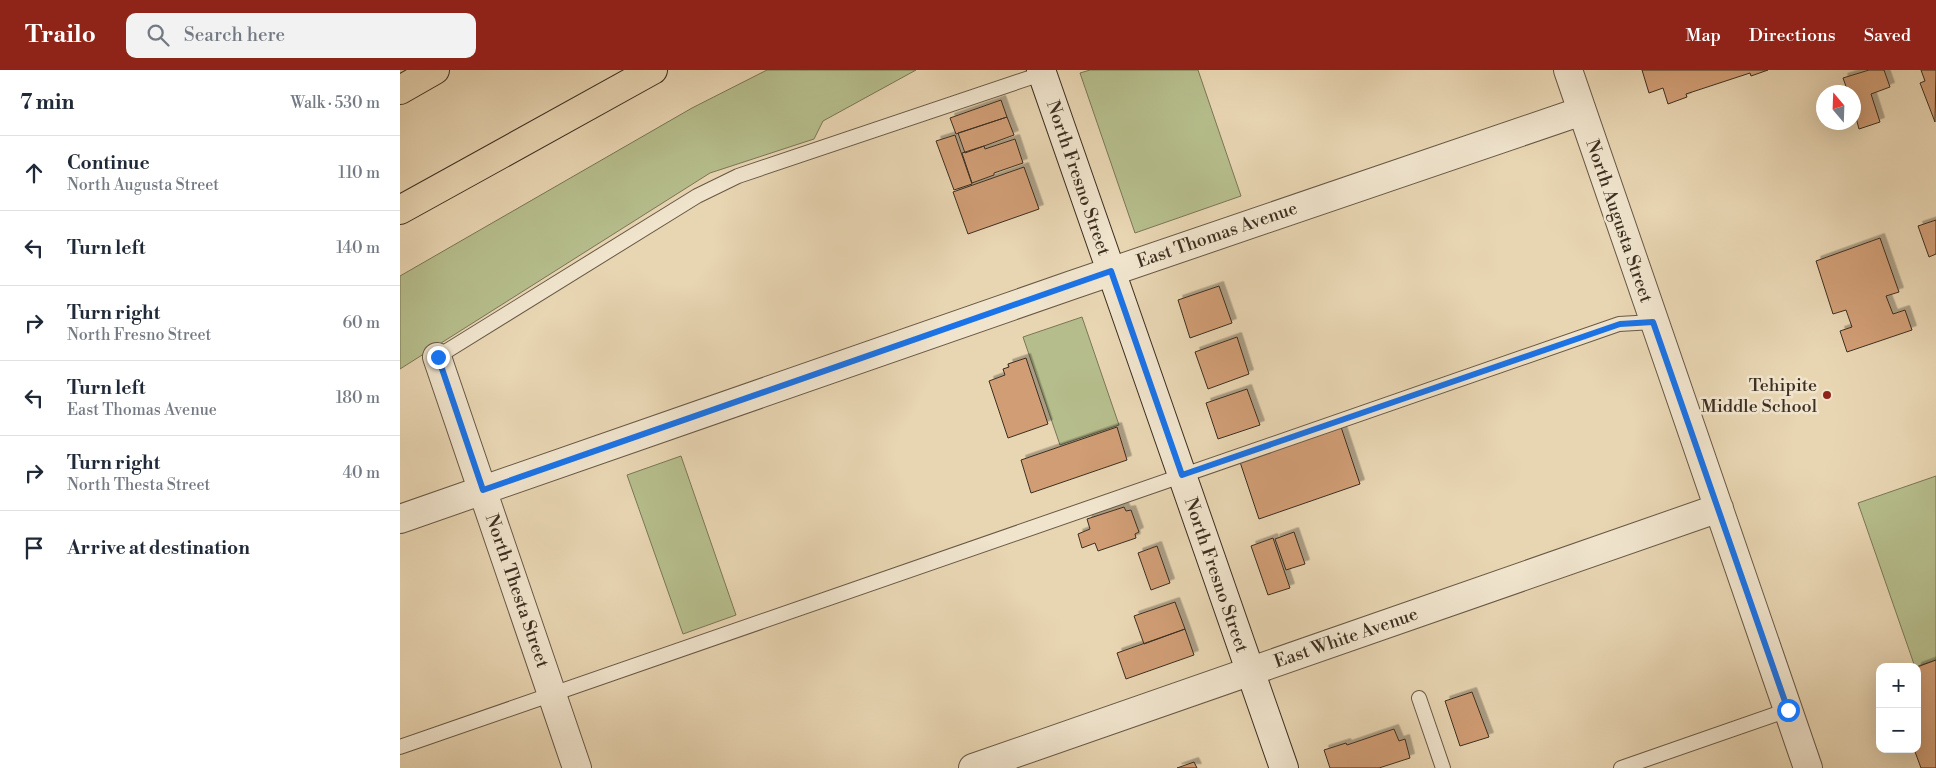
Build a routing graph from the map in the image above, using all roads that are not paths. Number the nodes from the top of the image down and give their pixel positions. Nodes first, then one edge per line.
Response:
1 (435, 70) edge
2 (653, 70) edge
3 (1568, 70) edge
4 (1045, 71) edge
5 (400, 90) edge
6 (1582, 111) junction
7 (400, 210) edge
8 (1111, 271) junction
9 (1653, 322) junction
10 (438, 357) joint
11 (1182, 475) junction
12 (483, 490) junction
13 (1719, 508) junction
14 (400, 519) edge
15 (1250, 672) junction
16 (552, 694) junction
17 (1419, 698) dead end
18 (1788, 710) junction
19 (400, 747) edge
20 (577, 768) edge
21 (973, 768) edge
22 (1284, 768) edge
23 (1443, 768) edge
24 (1621, 768) edge
25 (1808, 768) edge

1 - 5 highway
2 - 7 highway
3 - 6 street, North Augusta Street
4 - 8 street, North Fresno Street
4 - 10 lane
6 - 8 street, East Thomas Avenue
6 - 9 street, North Augusta Street
8 - 11 street, North Fresno Street
8 - 12 street, East Thomas Avenue
9 - 11 lane
9 - 13 street, North Augusta Street
10 - 12 street, North Thesta Street
11 - 15 street, North Fresno Street
11 - 16 lane
12 - 14 street, East Thomas Avenue
12 - 16 street, North Thesta Street
13 - 15 street, East White Avenue
13 - 18 street, North Augusta Street
15 - 21 street, East White Avenue
15 - 22 street, North Fresno Street
16 - 19 lane
16 - 20 street, North Thesta Street
17 - 23 lane
18 - 24 lane
18 - 25 street, North Augusta Street

